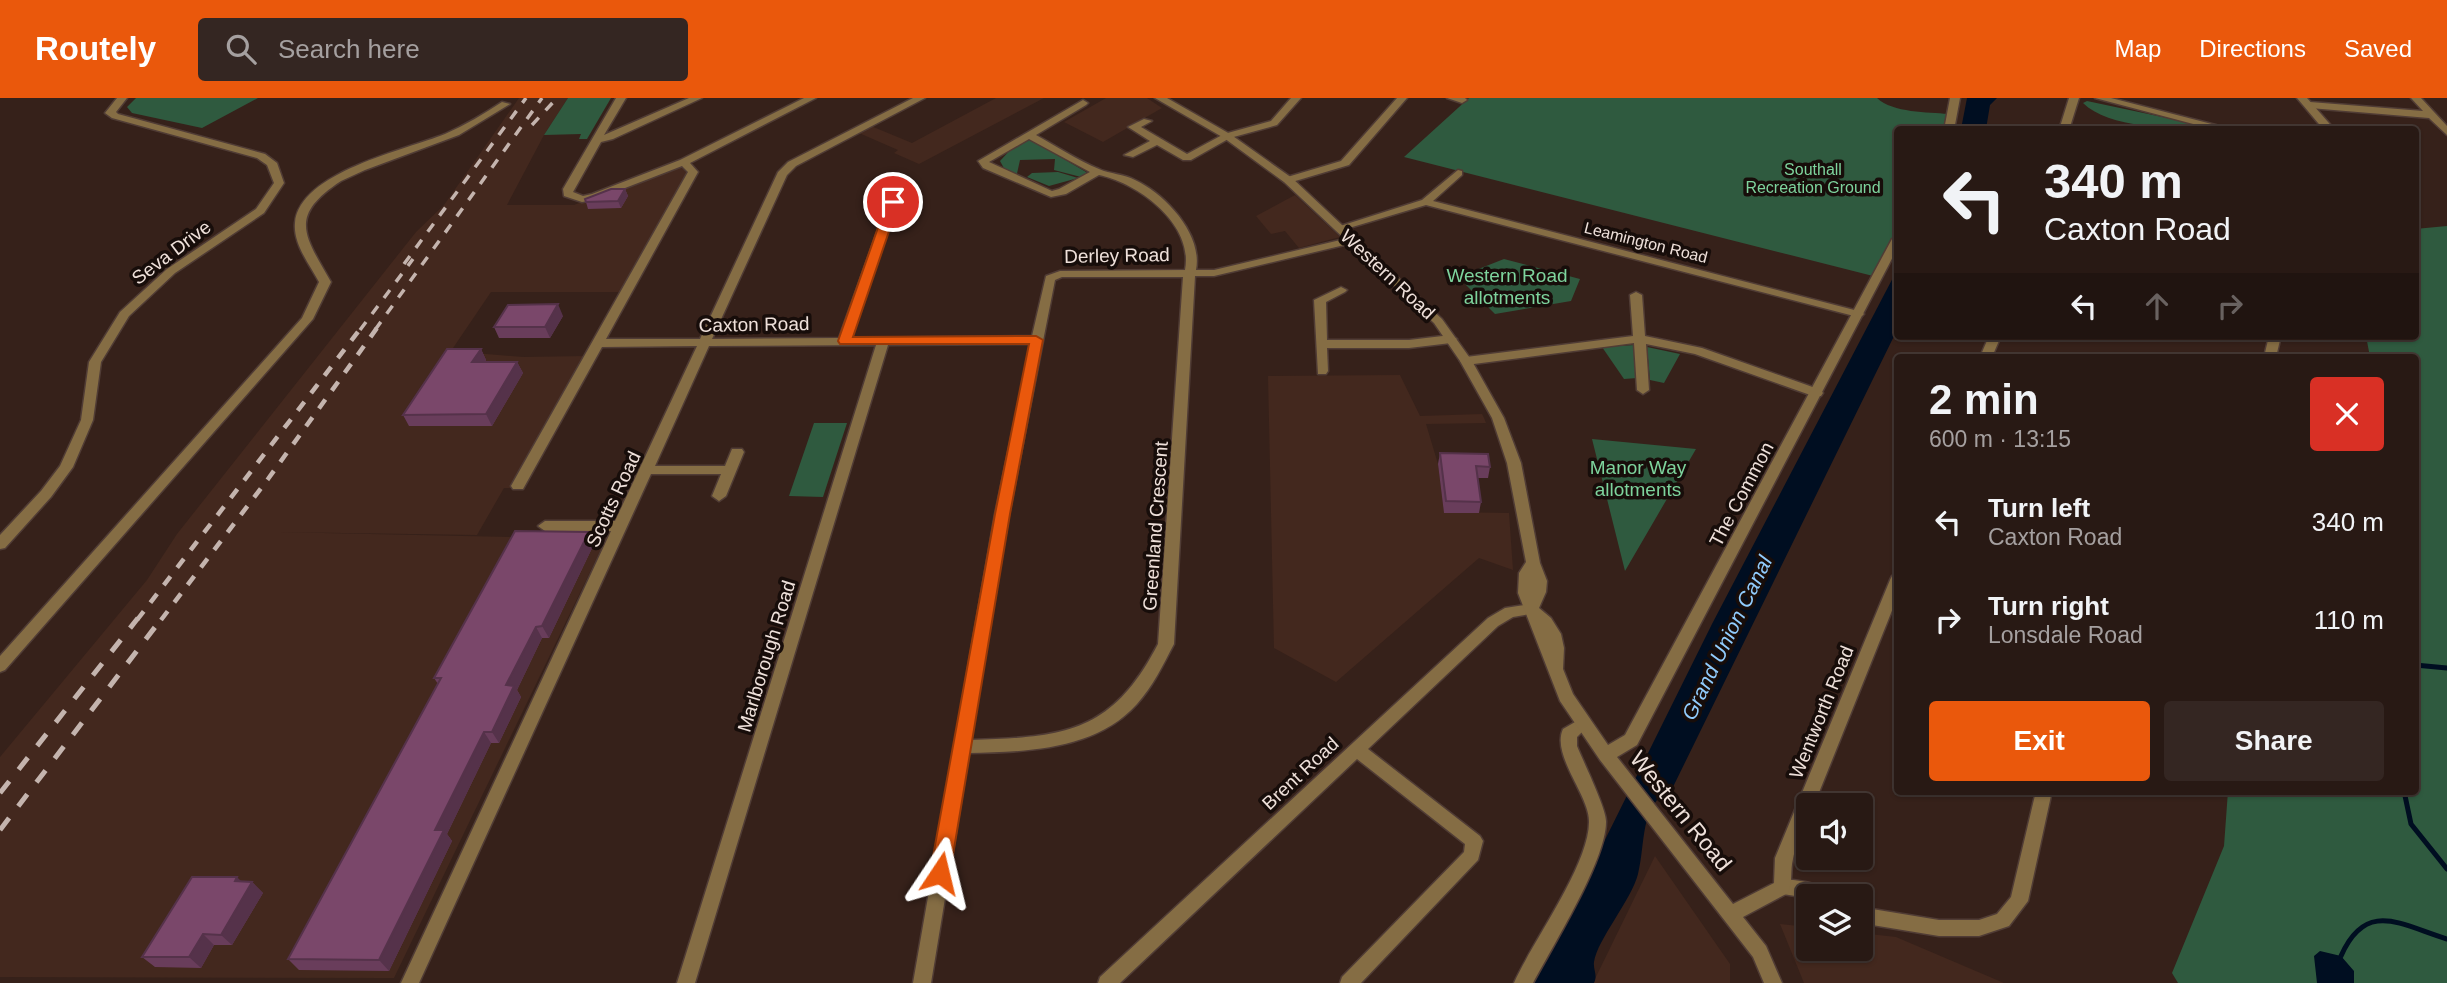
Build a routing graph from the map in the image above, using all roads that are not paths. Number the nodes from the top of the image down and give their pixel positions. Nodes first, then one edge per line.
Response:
1 (122, 98) edge
2 (621, 98) edge
3 (697, 98) edge
4 (811, 98) edge
5 (920, 98) edge
6 (1160, 98) edge
7 (1296, 98) edge
8 (1402, 98) edge
9 (1955, 98) edge
10 (2074, 98) edge
11 (2100, 98) edge
12 (2416, 98) edge
13 (2306, 102) edge
14 (1083, 103) dead end
15 (505, 104) dead end
16 (2431, 115) junction
17 (1147, 121) dead end
18 (1950, 126) edge
19 (2065, 126) edge
20 (2214, 126) edge
21 (2327, 126) edge
22 (2447, 132) edge
23 (1030, 135) junction
24 (1227, 136) junction
25 (598, 139) junction
26 (1157, 141) junction
27 (1129, 155) dead end
28 (684, 162) junction
29 (1097, 172) junction
30 (1458, 173) dead end
31 (1288, 180) junction
32 (893, 202) dead end
33 (1426, 202) junction
34 (1339, 228) junction
35 (1353, 240) junction
36 (1894, 245) edge
37 (1190, 274) junction
38 (1341, 290) dead end
39 (1636, 295) dead end
40 (1858, 314) junction
41 (1451, 339) junction
42 (1640, 339) junction
43 (1036, 340) junction
44 (844, 341) junction
45 (883, 341) junction
46 (707, 342) junction
47 (598, 343) junction
48 (1321, 344) junction
49 (1466, 361) junction
50 (1322, 371) dead end
51 (1643, 390) dead end
52 (1817, 393) junction
53 (737, 452) dead end
54 (648, 470) junction
55 (729, 470) junction
56 (518, 486) dead end
57 (719, 496) dead end
58 (545, 526) dead end
59 (621, 526) junction
60 (0, 544) edge
61 (1894, 587) edge
62 (1531, 609) junction
63 (0, 666) edge
64 (1583, 724) junction
65 (962, 747) junction
66 (1356, 749) junction
67 (1606, 755) junction
68 (2043, 795) edge
69 (1782, 887) junction
70 (1796, 888) edge
71 (1731, 914) junction
72 (1873, 917) edge
73 (410, 983) edge
74 (686, 983) edge
75 (922, 983) edge
76 (1107, 983) edge
77 (1349, 983) edge
78 (1522, 983) edge
79 (1773, 983) edge

1 - 60 street, Seva Drive
2 - 25 street
3 - 25 street
4 - 28 street
5 - 46 street, Scotts Road
6 - 24 street, Western Road
7 - 24 street
8 - 31 street
9 - 18 street
10 - 19 street
11 - 20 street
12 - 16 street
13 - 16 street
13 - 21 street
14 - 23 street
15 - 63 street
16 - 22 street
17 - 26 street
23 - 29 street
23 - 29 street
24 - 26 street
24 - 31 street, Western Road
25 - 28 street
26 - 27 street
28 - 47 street
29 - 37 street, Greenland Crescent
30 - 33 street
31 - 34 street, Western Road
32 - 44 street
33 - 34 street
33 - 40 street, Leamington Road
34 - 35 street, Western Road
35 - 37 street, Derley Road
35 - 41 street, Western Road
36 - 40 street, The Common
37 - 43 street, Derley Road
37 - 65 street, Greenland Crescent
38 - 48 street
39 - 42 street
40 - 52 street, The Common
41 - 48 street
41 - 49 street, Western Road
42 - 49 street
42 - 51 street
42 - 52 street
43 - 45 street, Caxton Road
43 - 65 street, Derley Road
44 - 45 street, Caxton Road
44 - 46 street, Caxton Road
45 - 74 street, Marlborough Road
46 - 47 street, Caxton Road
46 - 54 street, Scotts Road
47 - 56 street
48 - 50 street
49 - 62 street, Western Road
52 - 67 street, The Common
53 - 55 street
54 - 55 street
54 - 59 street, Scotts Road
55 - 57 street
58 - 59 street
59 - 73 street, Scotts Road
61 - 69 street, Wentworth Road
62 - 64 street, Western Road
62 - 66 street, Brent Road
64 - 67 street, Western Road
64 - 78 street
65 - 75 street, Derley Road
66 - 76 street, Brent Road
66 - 77 street
67 - 71 street, Western Road
68 - 72 street
69 - 70 street
69 - 71 street
71 - 79 street, Western Road

